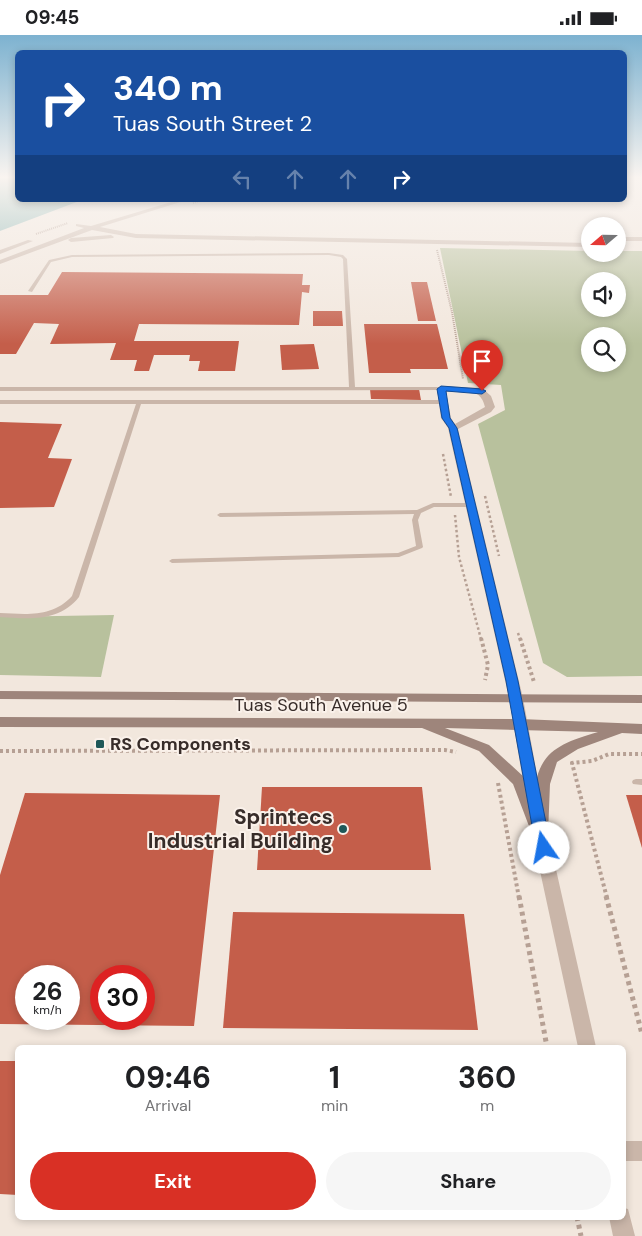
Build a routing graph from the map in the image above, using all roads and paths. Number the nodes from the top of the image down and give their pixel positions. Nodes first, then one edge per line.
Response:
1 (78, 232) edge
2 (113, 232) edge
3 (251, 232) edge
4 (136, 236) junction
5 (40, 238) dead end
6 (581, 239) edge
7 (626, 239) edge
8 (642, 239) edge
9 (581, 245) edge
10 (626, 246) edge
11 (642, 246) edge
12 (436, 247) dead end
13 (32, 248) junction
14 (0, 252) edge
15 (0, 262) edge
16 (30, 291) dead end
17 (464, 384) dead end
18 (352, 388) junction
19 (0, 389) edge
20 (441, 389) junction
21 (0, 401) edge
22 (139, 401) junction
23 (443, 402) junction
24 (453, 428) junction
25 (442, 446) dead end
26 (483, 490) dead end
27 (454, 505) junction
28 (471, 505) junction
29 (418, 512) junction
30 (220, 515) dead end
31 (500, 559) dead end
32 (172, 561) dead end
33 (0, 615) edge
34 (517, 630) dead end
35 (485, 680) dead end
36 (534, 682) dead end
37 (0, 695) edge
38 (516, 698) junction
39 (642, 699) edge
40 (0, 722) edge
41 (421, 724) junction
42 (520, 724) junction
43 (622, 729) junction
44 (642, 729) edge
45 (0, 751) edge
46 (463, 754) dead end
47 (642, 754) edge
48 (493, 778) dead end
49 (540, 834) junction
50 (642, 1034) edge
51 (547, 1045) edge
52 (587, 1045) edge
53 (626, 1151) edge
54 (642, 1151) edge
55 (578, 1220) edge
56 (621, 1220) edge
57 (581, 1236) edge
58 (624, 1236) edge

1 - 13 street
2 - 4 street
3 - 6 street
4 - 9 street
4 - 13 street
5 - 14 street
7 - 8 street
10 - 11 street
12 - 17 path
13 - 15 street
16 - 18 lane
18 - 19 lane
18 - 20 lane
20 - 23 street
20 - 24 street
21 - 22 lane
22 - 23 lane
22 - 33 lane
23 - 24 street
24 - 28 street
25 - 27 path
26 - 31 path
27 - 28 lane
27 - 29 lane
27 - 35 path
28 - 38 street
29 - 30 lane
29 - 32 lane
34 - 36 path
37 - 38 main road, Tuas South Avenue 5
38 - 39 main road, Tuas South Avenue 5
38 - 42 street
40 - 41 main road, Tuas South Avenue 5
41 - 42 main road, Tuas South Avenue 5
41 - 49 main road
42 - 43 main road, Tuas South Avenue 5
42 - 49 street
43 - 44 main road, Tuas South Avenue 5
43 - 49 main road
45 - 46 path
47 - 50 path
48 - 51 path
49 - 52 street
53 - 54 street
55 - 57 path
56 - 58 street

